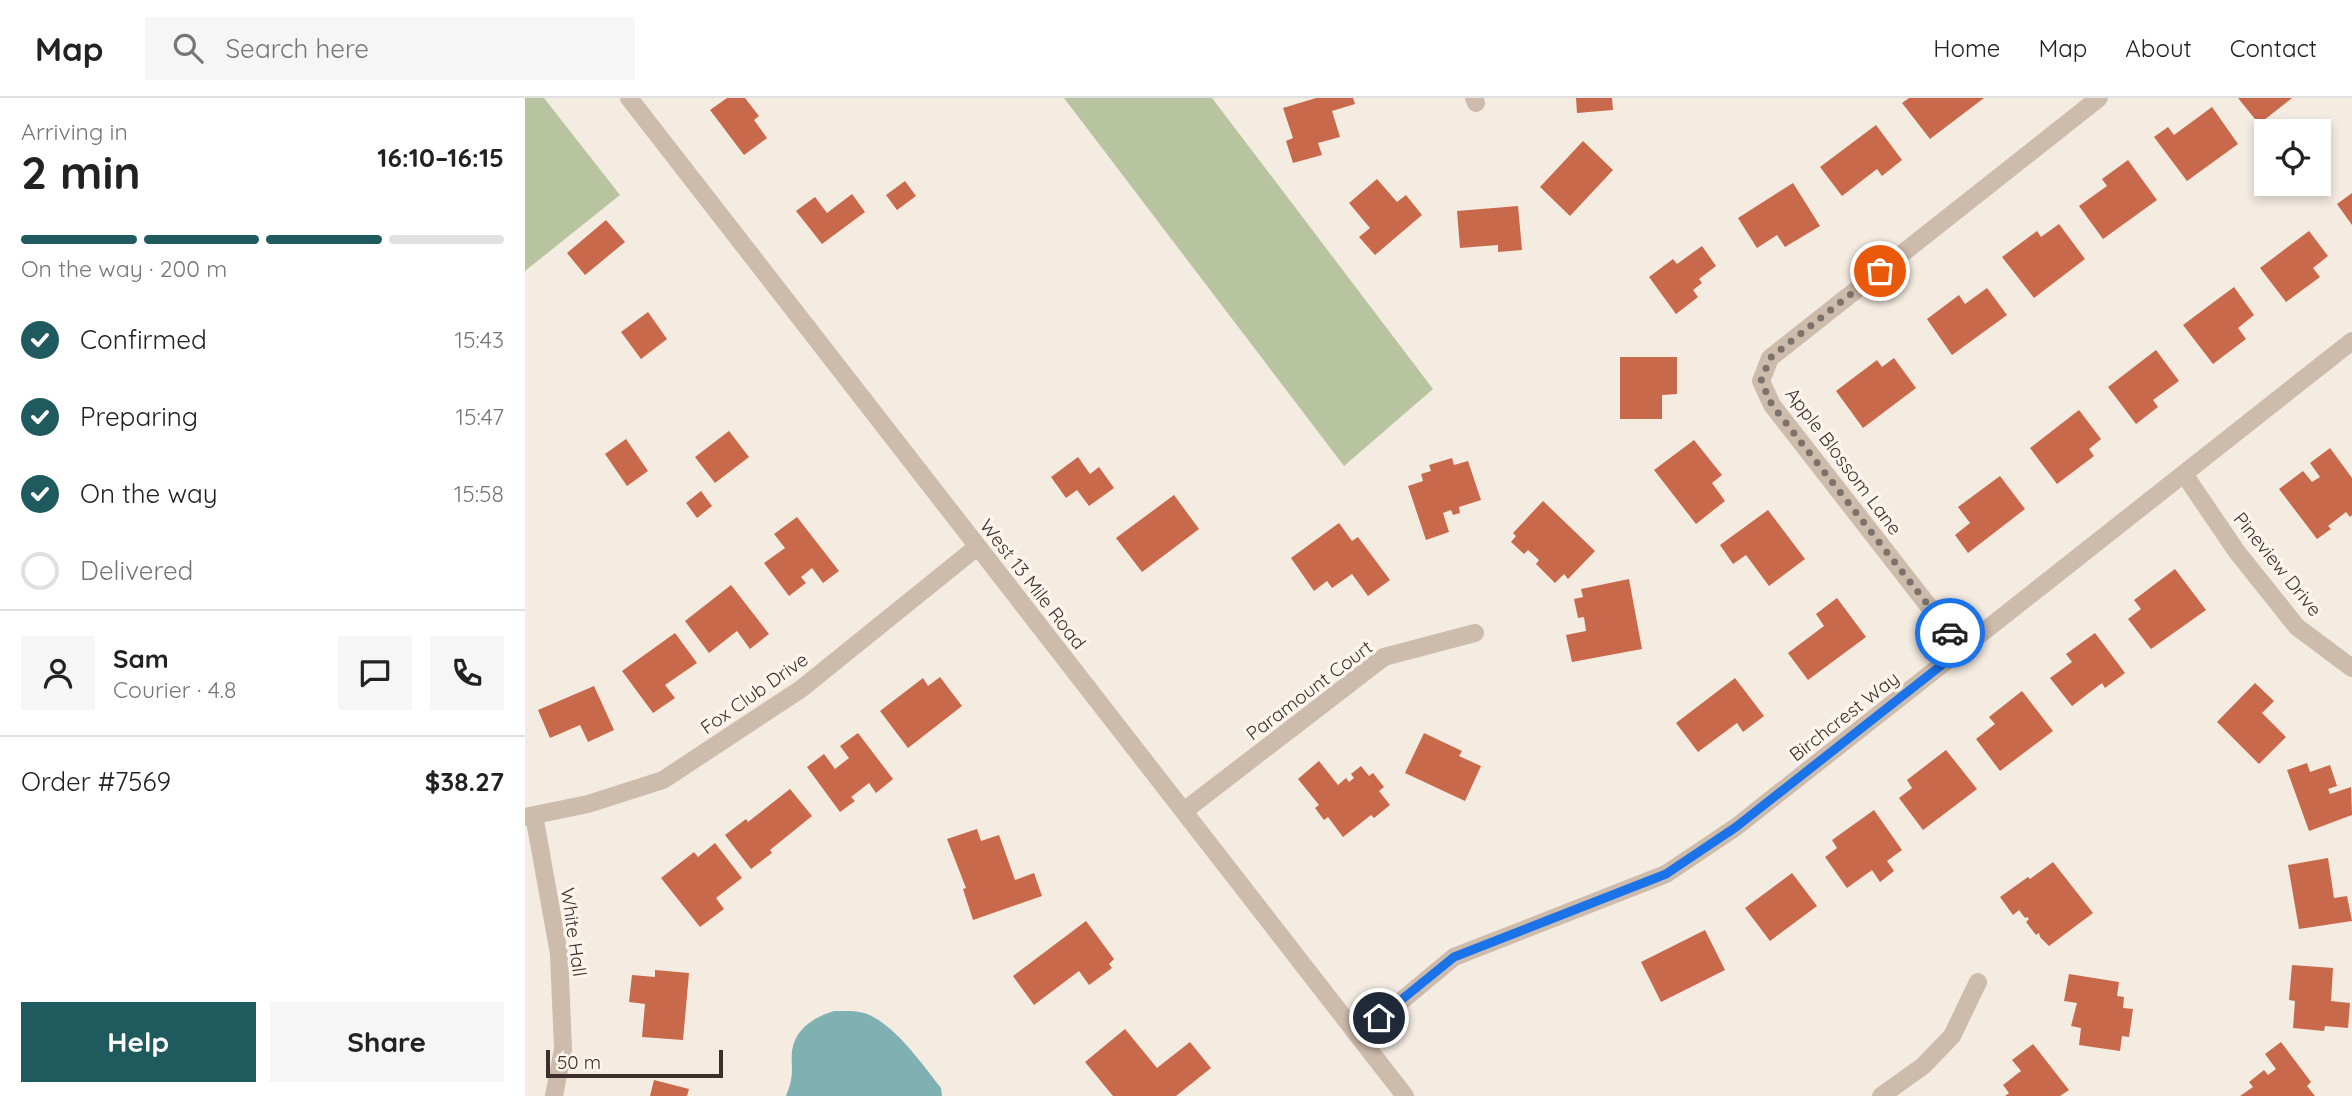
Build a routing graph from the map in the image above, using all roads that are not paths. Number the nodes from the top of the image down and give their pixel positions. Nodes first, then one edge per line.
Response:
1 (629, 98) edge
2 (2099, 98) edge
3 (2352, 341) edge
4 (2184, 474) junction
5 (977, 547) junction
6 (1475, 633) dead end
7 (1962, 649) junction
8 (2352, 668) edge
9 (1184, 811) junction
10 (529, 816) edge
11 (1978, 982) dead end
12 (1357, 1034) junction
13 (554, 1096) edge
14 (1405, 1096) edge
15 (1881, 1096) edge

1 - 5 street, West 13 Mile Road
2 - 7 street, Apple Blossom Lane
3 - 4 street, Birchcrest Way
4 - 7 street, Birchcrest Way
4 - 8 street, Pineview Drive
5 - 9 street, West 13 Mile Road
5 - 10 street, Fox Club Drive
6 - 9 street, Paramount Court
7 - 12 street, Birchcrest Way
9 - 12 street, West 13 Mile Road
10 - 13 street, White Hall
11 - 15 street
12 - 14 street, West 13 Mile Road

